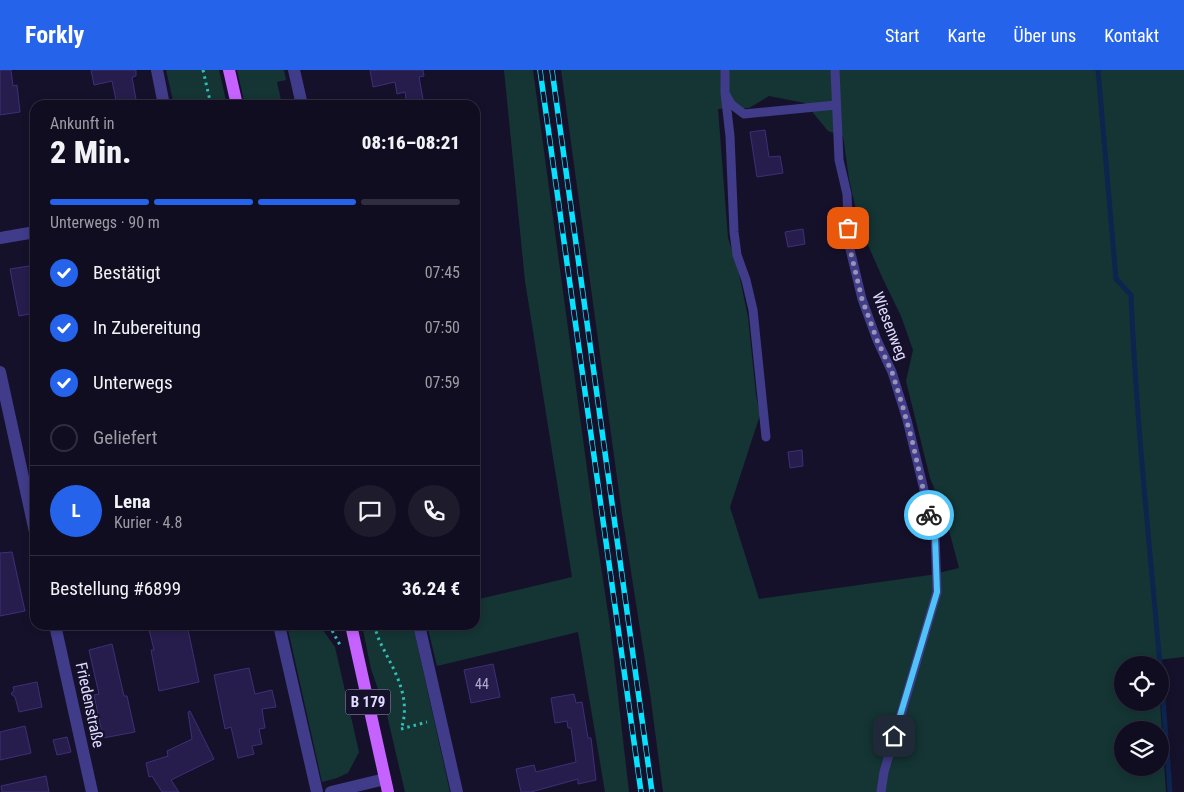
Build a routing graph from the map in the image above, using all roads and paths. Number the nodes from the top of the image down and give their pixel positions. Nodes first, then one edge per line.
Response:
1 (157, 70) edge
2 (203, 70) edge
3 (229, 70) edge
4 (294, 70) edge
5 (725, 70) edge
6 (835, 70) edge
7 (725, 93) junction
8 (163, 100) edge
9 (210, 100) edge
10 (236, 100) edge
11 (301, 100) edge
12 (836, 105) junction
13 (30, 233) edge
14 (0, 238) edge
15 (0, 372) edge
16 (766, 437) dead end
17 (30, 509) edge
18 (56, 630) edge
19 (279, 630) edge
20 (352, 630) edge
21 (376, 630) edge
22 (420, 630) edge
23 (440, 718) junction
24 (385, 779) junction
25 (92, 792) edge
26 (317, 792) edge
27 (331, 792) edge
28 (388, 792) edge
29 (457, 792) edge
30 (881, 792) edge

1 - 8 street
2 - 9 path
3 - 10 main road
4 - 11 street
5 - 7 lane
6 - 12 lane, Wiesenweg
7 - 12 lane
7 - 16 lane
12 - 30 lane, Wiesenweg
13 - 14 street
15 - 17 street
18 - 25 street, Friedenstraße
19 - 26 street
20 - 24 main road, B 179
21 - 23 path
22 - 23 street
23 - 29 street
24 - 27 street
24 - 28 main road, B 179

